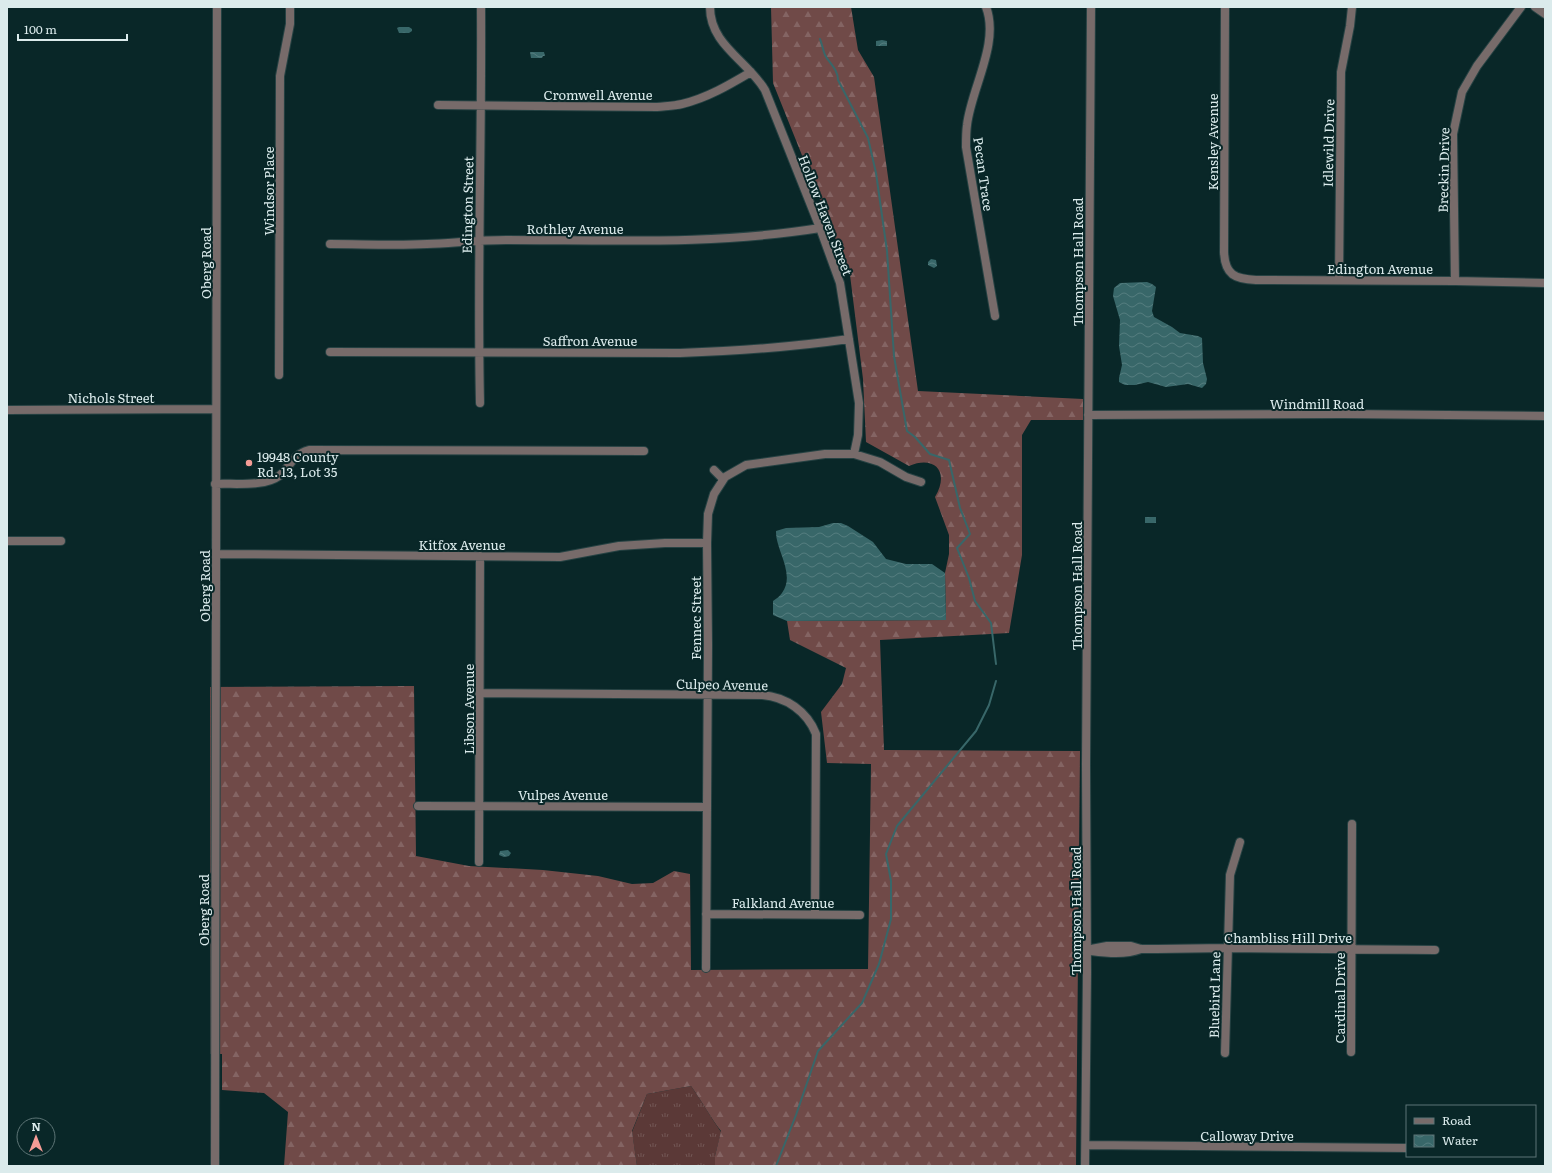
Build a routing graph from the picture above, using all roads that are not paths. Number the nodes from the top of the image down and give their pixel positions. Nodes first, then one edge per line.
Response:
1 (217, 7) edge
2 (290, 7) edge
3 (481, 7) edge
4 (710, 7) edge
5 (1091, 7) edge
6 (1225, 7) edge
7 (1352, 7) edge
8 (1521, 7) edge
9 (1535, 7) edge
10 (989, 9) edge
11 (1545, 14) edge
12 (750, 72) junction
13 (438, 105) dead end
14 (482, 105) junction
15 (820, 228) junction
16 (478, 240) junction
17 (330, 244) dead end
18 (1232, 274) joint
19 (1339, 280) junction
20 (1455, 281) junction
21 (1545, 283) edge
22 (995, 316) dead end
23 (849, 339) junction
24 (330, 352) dead end
25 (479, 352) junction
26 (279, 375) dead end
27 (480, 403) dead end
28 (216, 409) junction
29 (7, 410) edge
30 (1088, 415) junction
31 (1545, 416) edge
32 (644, 451) dead end
33 (854, 454) junction
34 (714, 470) dead end
35 (723, 479) junction
36 (920, 482) dead end
37 (216, 484) junction
38 (7, 541) edge
39 (61, 541) dead end
40 (707, 544) junction
41 (216, 554) junction
42 (480, 556) junction
43 (480, 693) junction
44 (707, 695) junction
45 (418, 806) dead end
46 (480, 806) junction
47 (706, 807) junction
48 (1352, 824) dead end
49 (1240, 842) dead end
50 (479, 862) dead end
51 (706, 914) junction
52 (815, 914) junction
53 (860, 915) dead end
54 (1227, 948) junction
55 (1351, 949) junction
56 (1086, 950) junction
57 (1435, 950) dead end
58 (706, 968) dead end
59 (1351, 1052) dead end
60 (1224, 1054) dead end
61 (1086, 1145) junction
62 (1406, 1148) edge
63 (215, 1166) edge
64 (1086, 1166) edge

1 - 28 street, Oberg Road
2 - 26 street, Windsor Place
3 - 14 street, Edington Street
4 - 12 street, Hollow Haven Street
5 - 30 street, Thompson Hall Road
6 - 18 street, Kensley Avenue
7 - 19 street, Idlewild Drive
8 - 20 street, Breckin Drive
9 - 11 street
10 - 22 street, Pecan Trace
12 - 14 street, Cromwell Avenue
12 - 15 street, Hollow Haven Street
13 - 14 street, Cromwell Avenue
14 - 16 street, Edington Street
15 - 16 street, Rothley Avenue
15 - 23 street, Hollow Haven Street
16 - 17 street, Rothley Avenue
16 - 25 street, Edington Street
18 - 19 street, Edington Avenue
19 - 20 street, Edington Avenue
20 - 21 street, Edington Avenue
23 - 25 street, Saffron Avenue
23 - 33 street, Hollow Haven Street
24 - 25 street, Saffron Avenue
25 - 27 street, Edington Street
28 - 29 street, Nichols Street
28 - 37 street, Oberg Road
30 - 31 street, Windmill Road
30 - 56 street, Thompson Hall Road
32 - 37 street
33 - 35 street, Fennec Street
33 - 36 street, Fennec Street
34 - 35 street
35 - 40 street, Fennec Street
37 - 41 street, Oberg Road
38 - 39 street
40 - 42 street, Kitfox Avenue
40 - 44 street, Fennec Street
41 - 42 street, Kitfox Avenue
41 - 63 street, Oberg Road
42 - 43 street, Libson Avenue
43 - 44 street, Culpeo Avenue
43 - 46 street, Libson Avenue
44 - 47 street, Fennec Street
44 - 52 street, Culpeo Avenue
45 - 46 street, Vulpes Avenue
46 - 47 street, Vulpes Avenue
46 - 50 street, Libson Avenue
47 - 51 street, Fennec Street
48 - 55 street, Cardinal Drive
49 - 54 street, Bluebird Lane
51 - 52 street, Falkland Avenue
51 - 58 street, Fennec Street
52 - 53 street, Falkland Avenue
54 - 55 street, Chambliss Hill Drive
54 - 56 street, Chambliss Hill Drive
54 - 60 street, Bluebird Lane
55 - 57 street, Chambliss Hill Drive
55 - 59 street, Cardinal Drive
56 - 61 street, Thompson Hall Road
61 - 62 street, Calloway Drive
61 - 64 street, Thompson Hall Road

